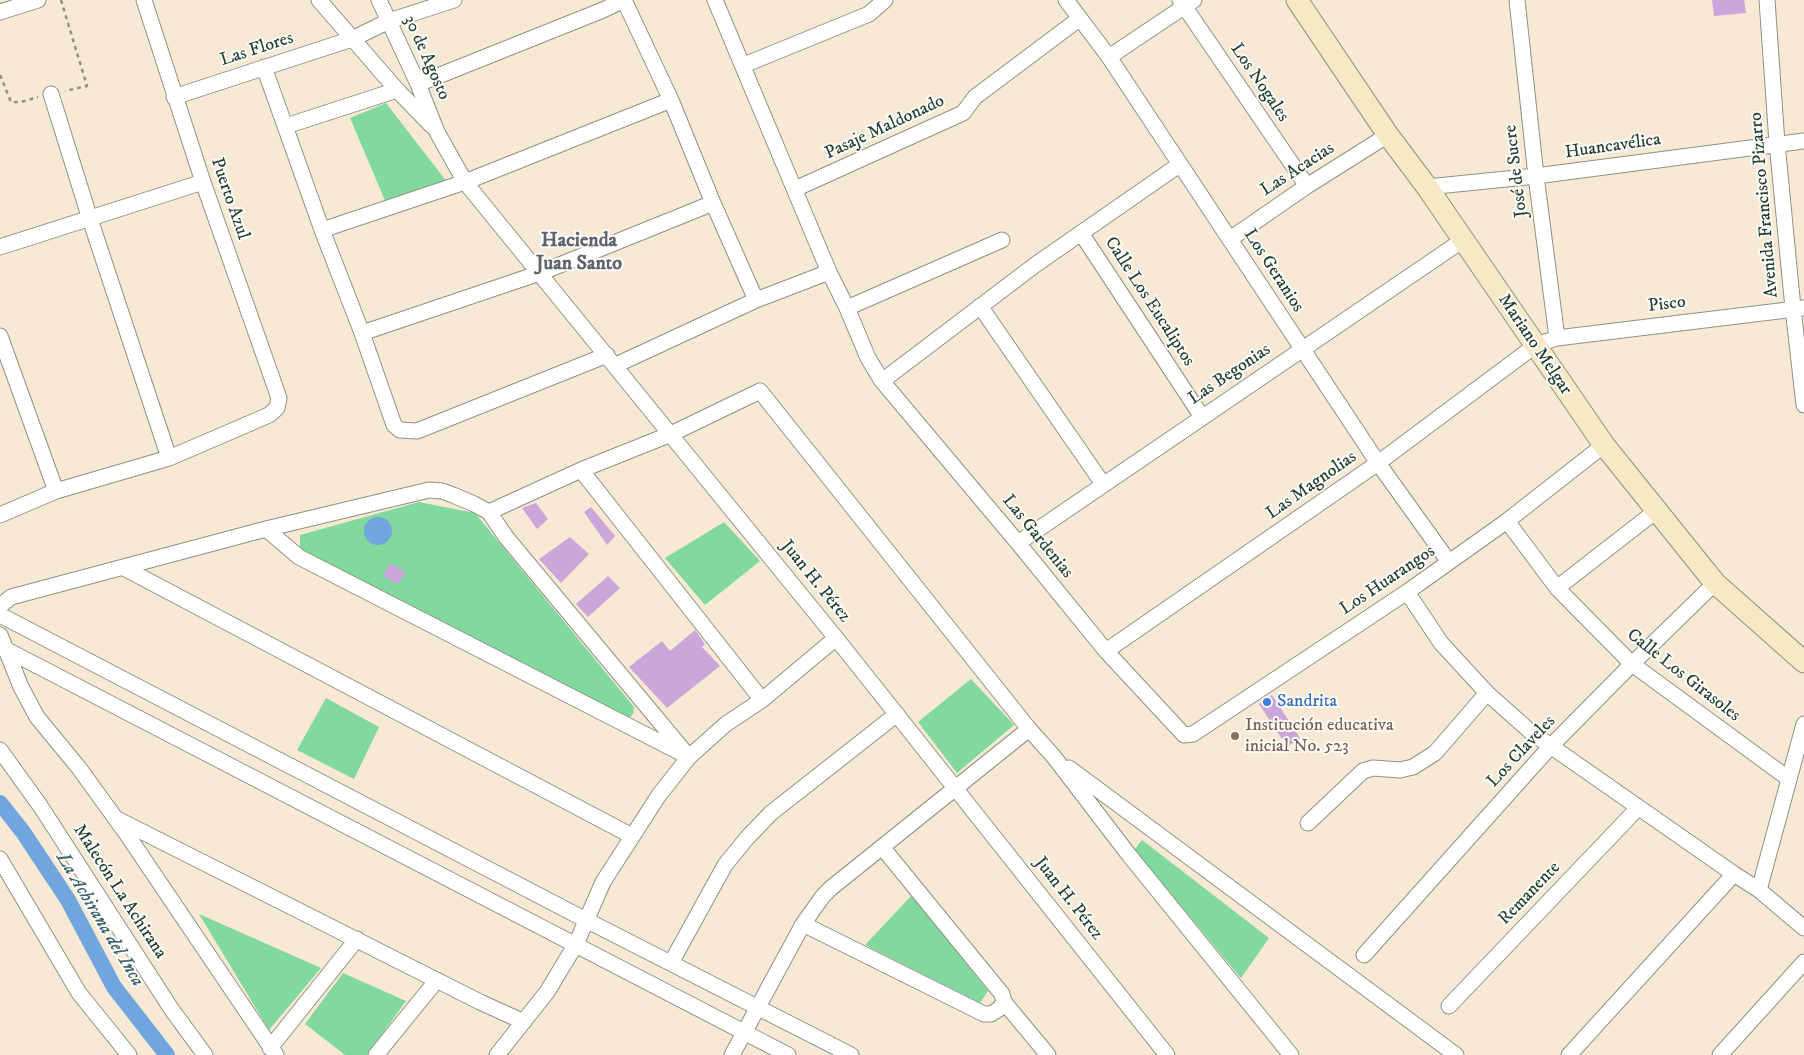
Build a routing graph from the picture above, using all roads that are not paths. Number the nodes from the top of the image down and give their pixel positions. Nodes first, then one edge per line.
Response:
1 (38, 0) edge
2 (144, 0) edge
3 (319, 0) edge
4 (379, 0) edge
5 (454, 0) edge
6 (624, 0) edge
7 (716, 0) edge
8 (885, 0) edge
9 (1066, 0) edge
10 (1297, 0) edge
11 (1517, 0) edge
12 (1767, 0) edge
13 (1186, 2) edge
14 (18, 3) edge
15 (600, 5) edge
16 (0, 12) edge
17 (1079, 19) junction
18 (389, 21) junction
19 (352, 39) junction
20 (1109, 57) junction
21 (744, 65) junction
22 (264, 67) junction
23 (418, 84) junction
24 (397, 90) junction
25 (51, 94) dead end
26 (174, 97) junction
27 (671, 100) junction
28 (286, 126) junction
29 (437, 132) junction
30 (1388, 135) junction
31 (1804, 141) edge
32 (1777, 144) junction
33 (1179, 165) junction
34 (1536, 176) junction
35 (203, 182) junction
36 (465, 182) junction
37 (1307, 186) junction
38 (1427, 187) junction
39 (795, 190) junction
40 (713, 203) junction
41 (90, 219) junction
42 (322, 230) junction
43 (1081, 233) junction
44 (1230, 239) junction
45 (1002, 240) dead end
46 (1463, 240) junction
47 (0, 248) edge
48 (829, 272) junction
49 (540, 273) junction
50 (756, 300) junction
51 (980, 306) junction
52 (847, 308) junction
53 (1798, 308) edge
54 (362, 333) junction
55 (0, 336) edge
56 (1557, 338) junction
57 (1536, 345) junction
58 (1302, 349) junction
59 (611, 360) junction
60 (882, 381) junction
61 (1804, 405) edge
62 (1202, 417) junction
63 (671, 434) junction
64 (1604, 445) junction
65 (169, 458) junction
66 (1378, 463) junction
67 (581, 470) junction
68 (1103, 484) junction
69 (56, 492) junction
70 (1656, 511) junction
71 (489, 512) junction
72 (0, 515) edge
73 (1507, 521) junction
74 (266, 529) junction
75 (1018, 542) junction
76 (1449, 562) junction
77 (124, 568) junction
78 (1716, 583) junction
79 (1557, 588) junction
80 (1407, 592) junction
81 (0, 606) edge
82 (0, 615) edge
83 (0, 636) edge
84 (836, 638) junction
85 (7, 650) junction
86 (1106, 651) junction
87 (1804, 662) edge
88 (1632, 664) junction
89 (1487, 693) junction
90 (762, 700) junction
91 (897, 714) junction
92 (1804, 724) edge
93 (1029, 729) junction
94 (1184, 735) joint
95 (1550, 748) junction
96 (0, 750) edge
97 (689, 757) junction
98 (1054, 757) junction
99 (1789, 779) junction
100 (955, 788) junction
101 (1638, 808) junction
102 (114, 817) junction
103 (1308, 823) dead end
104 (632, 836) junction
105 (882, 847) junction
106 (0, 859) edge
107 (1734, 874) junction
108 (1759, 890) junction
109 (586, 920) junction
110 (803, 924) junction
111 (1804, 928) edge
112 (357, 939) junction
113 (576, 944) junction
114 (1364, 955) dead end
115 (1804, 962) edge
116 (671, 963) junction
117 (437, 980) junction
118 (1004, 1002) junction
119 (1449, 1006) dead end
120 (758, 1008) junction
121 (524, 1022) junction
122 (745, 1032) junction
123 (273, 1051) edge
124 (1450, 1053) edge
125 (129, 1055) edge
126 (205, 1055) edge
127 (376, 1055) edge
128 (497, 1055) edge
129 (732, 1055) edge
130 (788, 1055) edge
131 (851, 1055) edge
132 (1048, 1055) edge
133 (1167, 1055) edge
134 (1291, 1055) edge
135 (1569, 1055) edge
136 (1720, 1055) edge

1 - 14 street
2 - 26 street, Puerto Azul
3 - 19 street
4 - 18 street, 30 de Agosto
5 - 18 street, Las Flores
6 - 15 street
6 - 27 street
7 - 21 street, Las Gardenias
8 - 21 street
9 - 17 street, Los Geranios
10 - 30 main road, Mariano Melgar
11 - 34 street, José de Sucre
12 - 32 street, Avenida Francisco Pizarro
13 - 20 street
13 - 37 street, Los Nogales
14 - 16 street
15 - 23 street
17 - 20 street, Los Geranios
17 - 39 street, Pasaje Maldonado
18 - 19 street, Las Flores
18 - 23 street, 30 de Agosto
19 - 22 street, Las Flores
19 - 24 street
20 - 33 street, Los Geranios
21 - 39 street, Las Gardenias
22 - 26 street, Las Flores
22 - 28 street
23 - 29 street, 30 de Agosto
24 - 28 street
24 - 29 street
25 - 41 street
26 - 35 street, Puerto Azul
27 - 36 street
27 - 40 street
28 - 42 street
29 - 36 street, Juan H. Pérez
30 - 37 street, Las Acacias
30 - 38 main road, Mariano Melgar
31 - 32 street, Huancavélica
32 - 34 street, Huancavélica
32 - 53 street, Avenida Francisco Pizarro
33 - 43 street
33 - 44 street, Los Geranios
34 - 38 street, Huancavélica
34 - 56 street, José de Sucre
35 - 41 street
35 - 65 street, Puerto Azul
36 - 42 street
36 - 49 street, Juan H. Pérez
37 - 44 street, Las Acacias
38 - 46 main road, Mariano Melgar
39 - 48 street, Las Gardenias
40 - 49 street
40 - 50 street
41 - 47 street
41 - 65 street
42 - 54 street
43 - 51 street
43 - 62 street, Calle Los Eucaliptos
44 - 58 street, Los Geranios
45 - 52 street
46 - 57 main road, Mariano Melgar
46 - 58 street, Las Begonias
48 - 50 street
48 - 52 street, Las Gardenias
49 - 54 street
49 - 59 street, Juan H. Pérez
50 - 59 street
51 - 60 street
51 - 68 street
52 - 60 street, Las Gardenias
53 - 56 street, Pisco
53 - 61 street, Avenida Francisco Pizarro
54 - 59 street
55 - 69 street
56 - 57 street, Pisco
57 - 64 main road, Mariano Melgar
57 - 66 street, Las Magnolias
58 - 62 street, Las Begonias
58 - 66 street, Los Geranios
59 - 63 street, Juan H. Pérez
60 - 75 street, Las Gardenias
62 - 68 street, Las Begonias
63 - 67 street
63 - 84 street, Juan H. Pérez
63 - 93 street
64 - 70 main road, Mariano Melgar
64 - 73 street, Los Huarangos
65 - 69 street
66 - 76 street, Los Geranios
66 - 86 street, Las Magnolias
67 - 71 street
67 - 90 street
68 - 75 street, Las Begonias
69 - 72 street
70 - 78 main road, Mariano Melgar
70 - 79 street
71 - 74 street
71 - 97 street
73 - 76 street, Los Huarangos
73 - 79 street, Calle Los Girasoles
74 - 77 street
74 - 97 street
75 - 86 street, Las Gardenias
76 - 80 street, Los Huarangos
77 - 81 street
77 - 104 street
78 - 87 main road, Mariano Melgar
78 - 88 street, Los Claveles
79 - 88 street, Calle Los Girasoles
80 - 89 street
80 - 94 street, Los Huarangos
82 - 109 street
83 - 85 street
84 - 90 street
84 - 91 street, Juan H. Pérez
85 - 102 street
85 - 113 street
86 - 94 street, Las Gardenias
88 - 95 street, Los Claveles
88 - 99 street, Calle Los Girasoles
89 - 95 street
89 - 103 street
90 - 97 street
91 - 100 street, Juan H. Pérez
91 - 116 street
92 - 99 street
93 - 98 street
93 - 100 street
95 - 101 street
95 - 114 street, Los Claveles
96 - 126 street, Malecón La Achirana
97 - 104 street
98 - 124 street
98 - 134 street
99 - 108 street
100 - 105 street
100 - 133 street, Juan H. Pérez
101 - 107 street
101 - 119 street, Remanente
102 - 112 street
102 - 123 street
104 - 109 street
105 - 110 street
105 - 118 street
106 - 125 street
107 - 108 street
107 - 135 street
108 - 111 street
109 - 113 street
109 - 116 street
110 - 118 street
110 - 120 street
112 - 117 street
112 - 123 street
113 - 121 street
113 - 122 street
115 - 136 street
116 - 120 street
117 - 121 street
117 - 127 street
118 - 132 street
120 - 122 street
120 - 131 street
121 - 128 street
122 - 129 street
122 - 130 street

